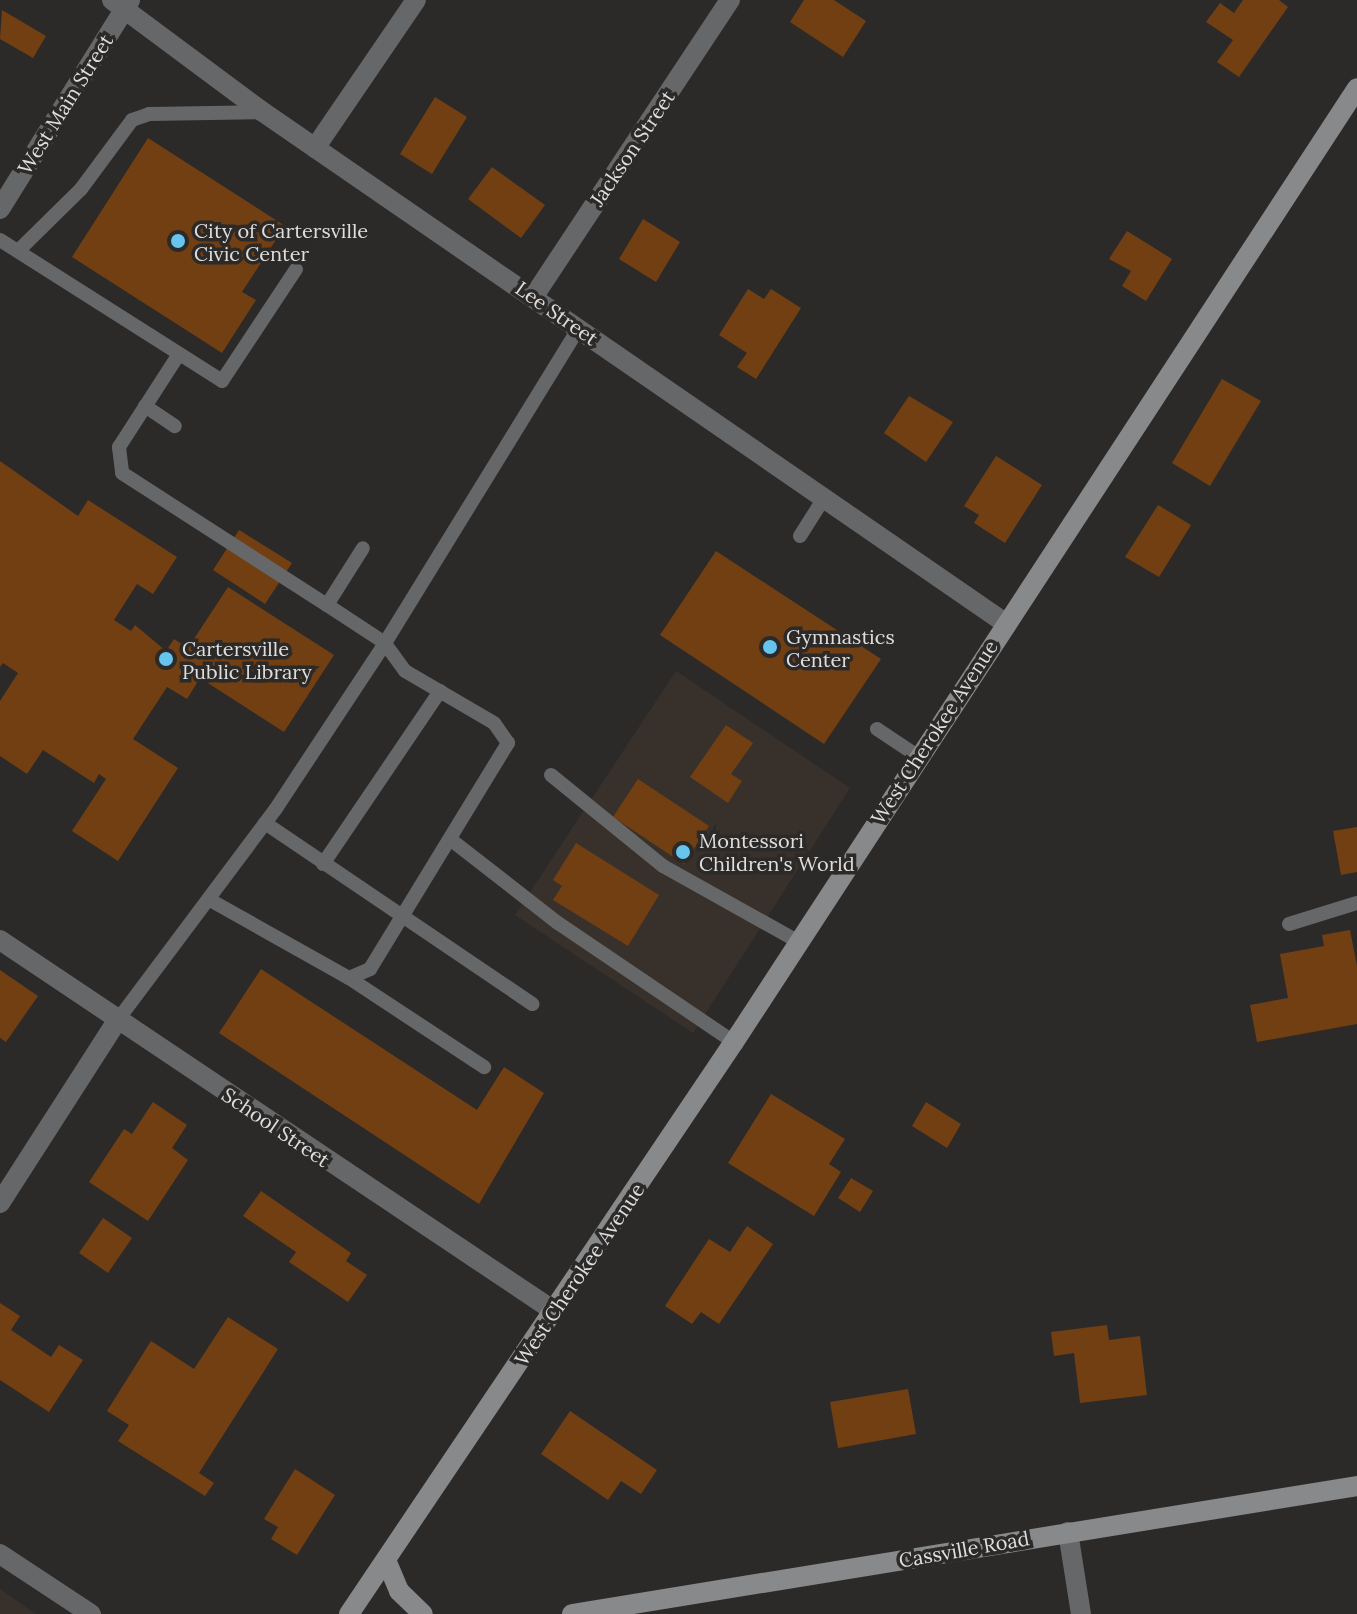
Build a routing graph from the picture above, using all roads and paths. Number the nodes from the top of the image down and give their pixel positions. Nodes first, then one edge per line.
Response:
1 (416, 0) edge
2 (730, 0) edge
3 (122, 3) edge
4 (1357, 89) edge
5 (263, 112) junction
6 (315, 148) junction
7 (0, 209) edge
8 (0, 240) edge
9 (18, 251) junction
10 (296, 269) dead end
11 (534, 296) junction
12 (579, 328) junction
13 (179, 354) junction
14 (145, 406) junction
15 (175, 426) dead end
16 (824, 498) junction
17 (800, 536) dead end
18 (363, 548) dead end
19 (327, 605) junction
20 (1005, 623) junction
21 (385, 643) junction
22 (440, 691) junction
23 (877, 729) dead end
24 (919, 757) junction
25 (551, 775) dead end
26 (265, 823) junction
27 (450, 839) junction
28 (323, 864) junction
29 (210, 900) junction
30 (1357, 903) edge
31 (401, 919) junction
32 (1289, 924) dead end
33 (0, 940) edge
34 (799, 942) junction
35 (349, 978) junction
36 (532, 1004) dead end
37 (117, 1021) junction
38 (734, 1042) junction
39 (484, 1067) dead end
40 (0, 1203) edge
41 (554, 1311) junction
42 (1357, 1486) edge
43 (1068, 1532) junction
44 (0, 1554) edge
45 (386, 1560) junction
46 (91, 1614) edge
47 (349, 1614) edge
48 (423, 1614) edge
49 (572, 1614) edge
50 (1081, 1614) edge

1 - 6 street
2 - 11 street, Jackson Street
3 - 5 street, Lee Street
3 - 7 street, West Main Street
4 - 20 main road, West Cherokee Avenue
5 - 6 street, Lee Street
5 - 9 lane
6 - 11 street, Lee Street
8 - 9 lane
9 - 13 lane
10 - 13 lane
11 - 12 street, Lee Street
12 - 16 street, Lee Street
12 - 21 lane
13 - 14 lane
14 - 15 lane
14 - 19 lane
16 - 17 lane
16 - 20 street, Lee Street
18 - 19 lane
19 - 21 lane
20 - 24 main road, West Cherokee Avenue
21 - 22 lane
21 - 26 lane
22 - 27 lane
22 - 28 lane
23 - 24 lane
24 - 34 main road, West Cherokee Avenue
25 - 34 lane
26 - 28 lane
26 - 29 lane
27 - 31 lane
27 - 38 lane
28 - 31 lane
29 - 35 lane
29 - 37 lane
30 - 32 lane
31 - 35 lane
31 - 36 lane
33 - 37 street, School Street
34 - 38 main road, West Cherokee Avenue
35 - 39 lane
37 - 40 street
37 - 41 street, School Street
38 - 41 main road, West Cherokee Avenue
41 - 45 main road, West Cherokee Avenue
42 - 43 main road, Cassville Road
43 - 49 main road, Cassville Road
43 - 50 street
44 - 46 street
45 - 47 main road, West Cherokee Avenue
45 - 48 main road

